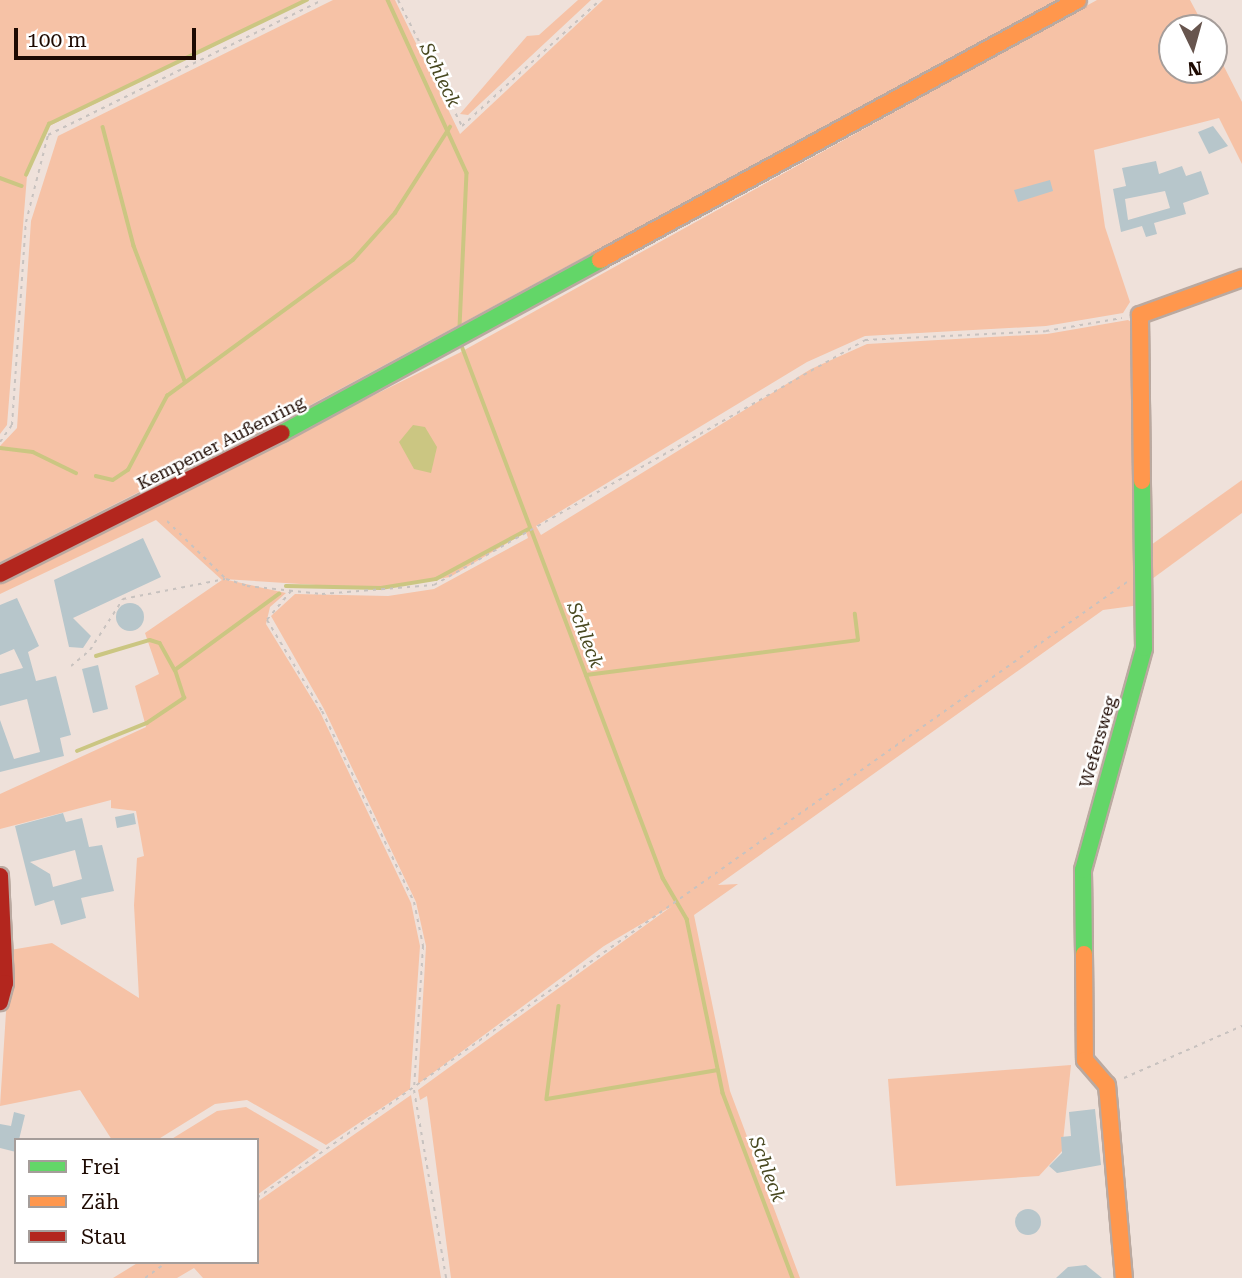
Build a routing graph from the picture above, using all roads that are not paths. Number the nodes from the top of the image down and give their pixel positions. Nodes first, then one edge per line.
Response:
1 (1078, 0) edge
2 (1242, 278) edge
3 (0, 573) edge
4 (0, 876) edge
5 (0, 1002) edge
6 (1124, 1278) edge

1 - 3 street, Kempener Außenring
2 - 6 street, Wefersweg
4 - 5 street

